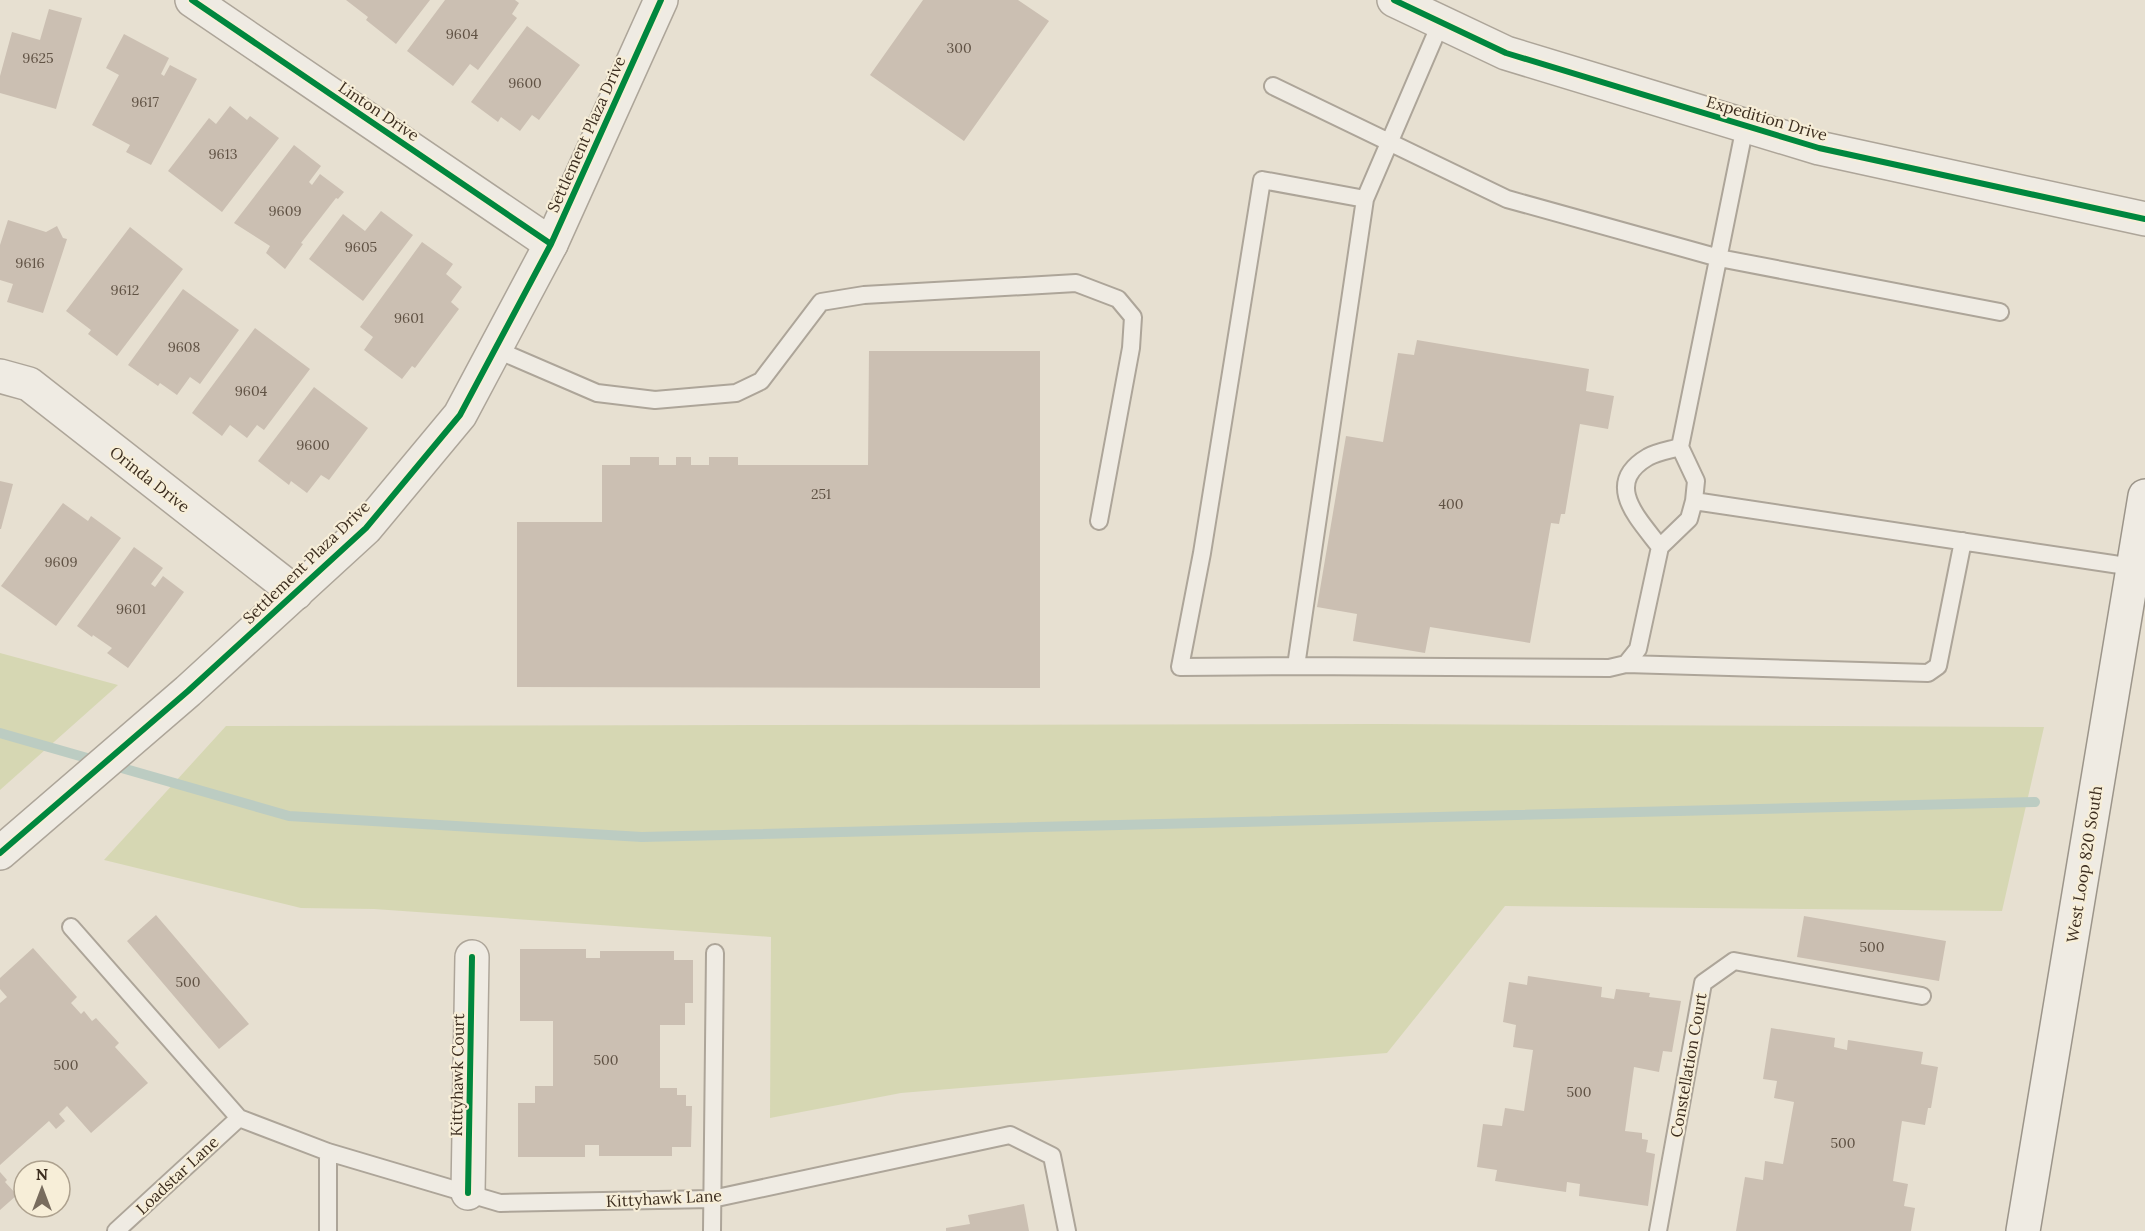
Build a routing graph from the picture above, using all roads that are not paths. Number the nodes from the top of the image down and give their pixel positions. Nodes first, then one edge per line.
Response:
1 (192, 0) edge
2 (662, 0) edge
3 (1394, 0) edge
4 (1441, 22) junction
5 (1273, 86) dead end
6 (1745, 126) junction
7 (1390, 142) junction
8 (1365, 199) junction
9 (2145, 219) edge
10 (551, 244) junction
11 (1719, 258) junction
12 (2000, 312) dead end
13 (495, 349) junction
14 (0, 375) edge
15 (1680, 447) junction
16 (2145, 496) edge
17 (1694, 501) junction
18 (1099, 521) dead end
19 (1964, 541) junction
20 (1660, 547) junction
21 (2133, 567) junction
22 (296, 593) junction
23 (1626, 664) junction
24 (1296, 666) junction
25 (0, 853) edge
26 (71, 927) dead end
27 (715, 953) dead end
28 (472, 957) dead end
29 (1922, 996) dead end
30 (238, 1118) junction
31 (328, 1152) junction
32 (468, 1193) junction
33 (712, 1199) junction
34 (116, 1231) edge
35 (328, 1231) edge
36 (712, 1231) edge
37 (1067, 1231) edge
38 (1658, 1231) edge
39 (2023, 1231) edge

1 - 10 street, Linton Drive
2 - 10 street, Settlement Plaza Drive
3 - 4 street, Expedition Drive
4 - 6 street, Expedition Drive
4 - 7 lane
5 - 7 lane
6 - 9 street, Expedition Drive
6 - 11 lane
7 - 8 lane
7 - 11 lane
8 - 24 lane
8 - 24 lane
10 - 13 street, Settlement Plaza Drive
11 - 12 lane
11 - 15 lane
13 - 18 lane
13 - 22 street, Settlement Plaza Drive
14 - 22 street, Orinda Drive
15 - 17 lane
15 - 20 lane
16 - 21 street, West Loop 820 South
17 - 19 lane
17 - 20 lane
19 - 21 lane
19 - 23 lane
20 - 23 lane
21 - 39 street, West Loop 820 South
22 - 25 street, Settlement Plaza Drive
23 - 24 lane
26 - 30 lane
27 - 33 lane
28 - 32 street, Kittyhawk Court
29 - 38 lane, Constellation Court
30 - 31 lane, Kittyhawk Lane
30 - 34 lane, Loadstar Lane
31 - 32 lane, Kittyhawk Lane
31 - 35 lane
32 - 33 lane, Kittyhawk Lane
33 - 36 lane
33 - 37 lane, Kittyhawk Lane

